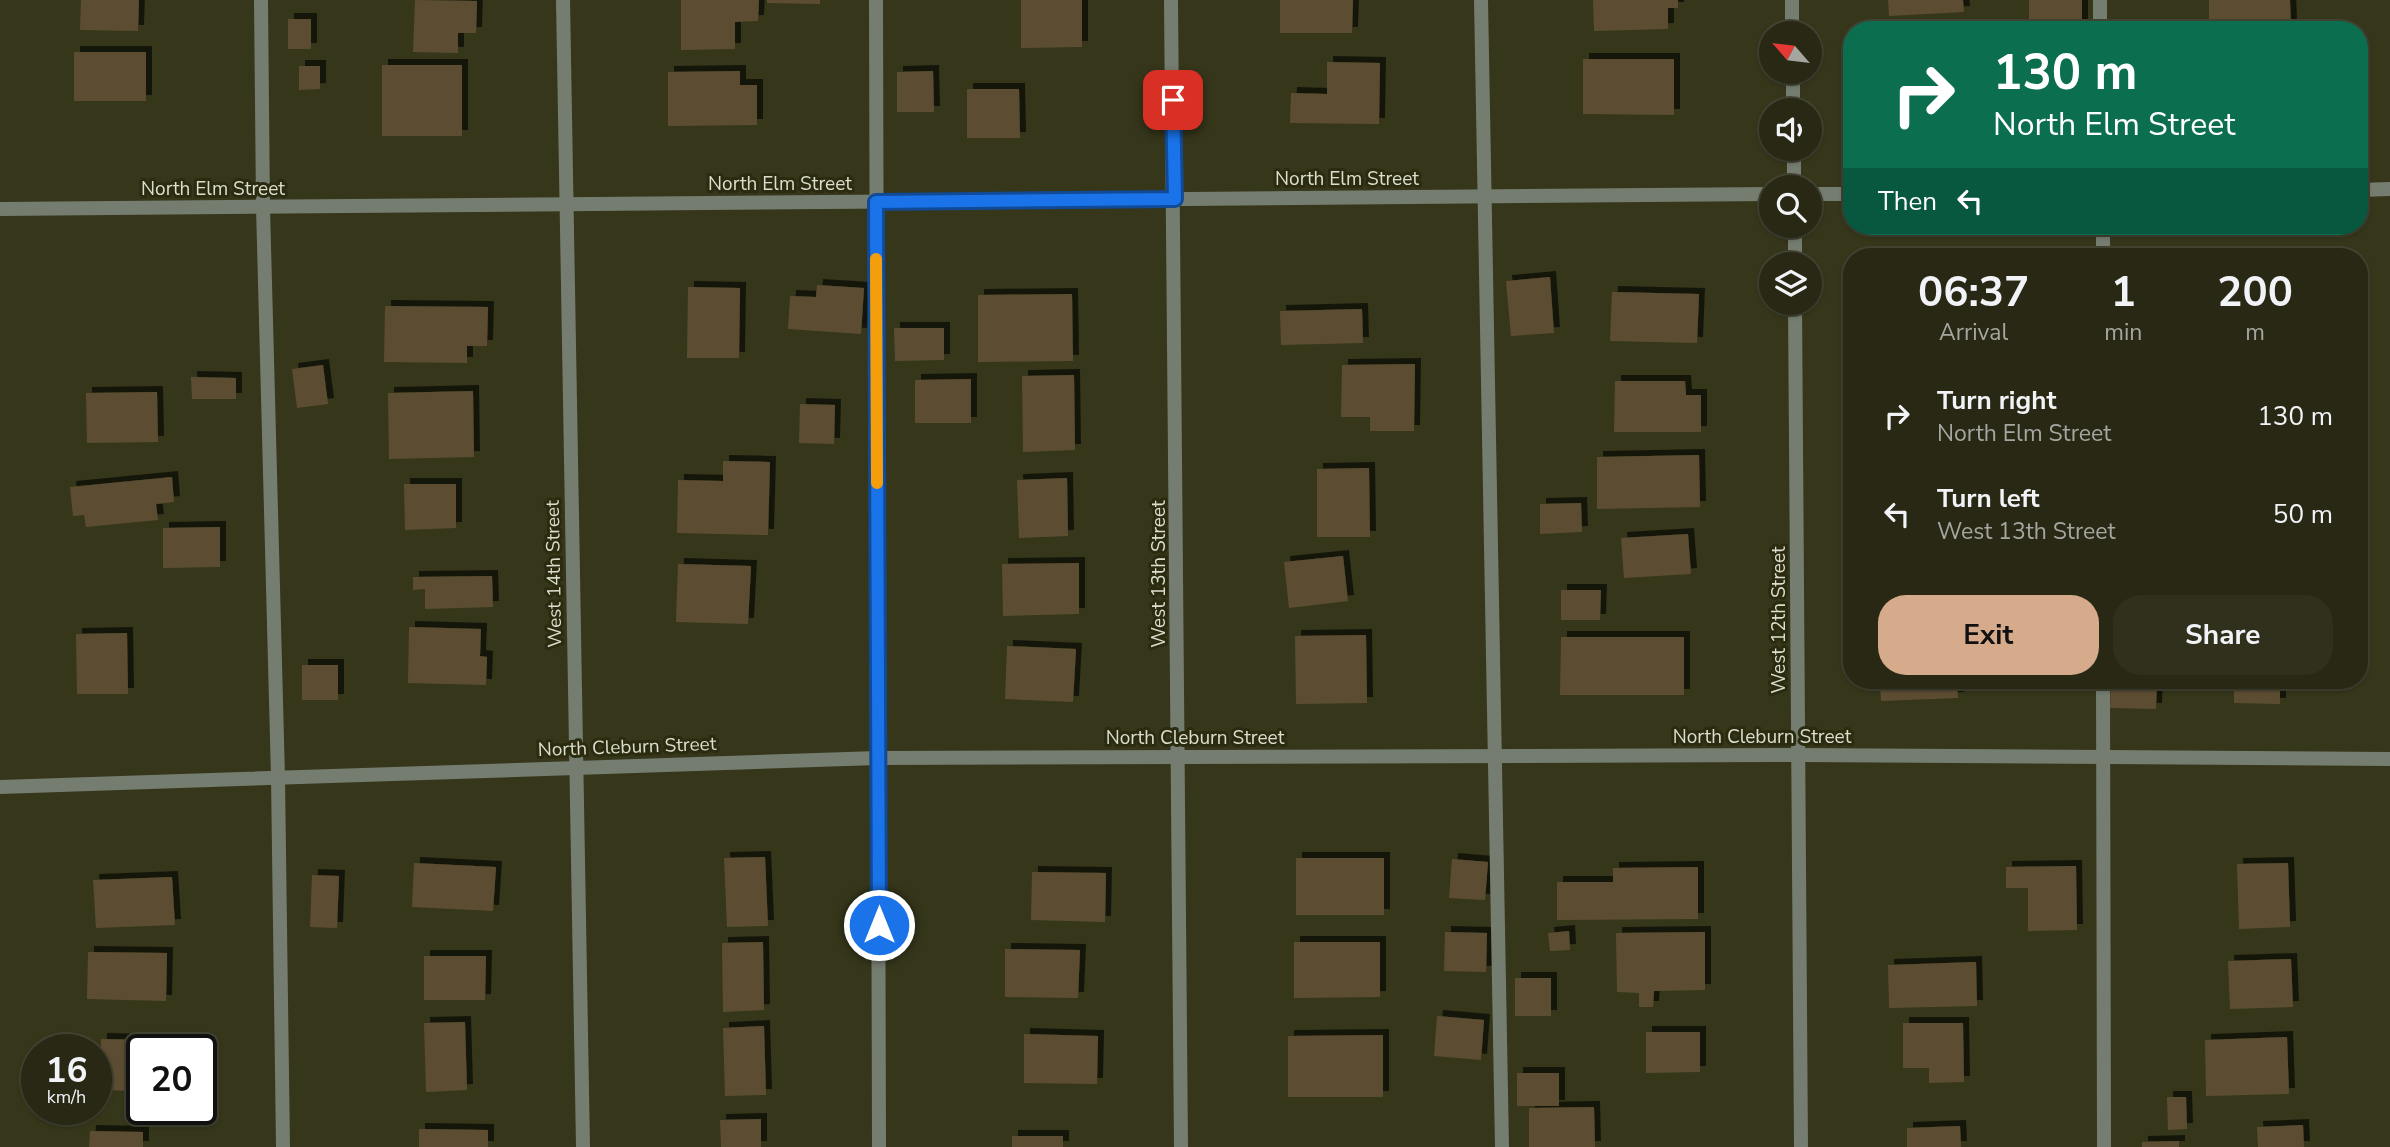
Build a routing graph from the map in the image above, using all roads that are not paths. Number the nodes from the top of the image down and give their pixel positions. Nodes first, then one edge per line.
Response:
1 (261, 0) edge
2 (563, 0) edge
3 (876, 0) edge
4 (1171, 0) edge
5 (1480, 0) edge
6 (1792, 0) edge
7 (2100, 0) edge
8 (1792, 21) edge
9 (2100, 21) edge
10 (2390, 189) edge
11 (2368, 190) edge
12 (1759, 194) edge
13 (1822, 194) edge
14 (1843, 194) edge
15 (1483, 197) junction
16 (1175, 199) junction
17 (876, 202) junction
18 (565, 204) junction
19 (263, 207) junction
20 (0, 209) edge
21 (1795, 315) edge
22 (2103, 689) edge
23 (1494, 755) junction
24 (1798, 755) junction
25 (1179, 757) junction
26 (2103, 757) junction
27 (878, 758) junction
28 (2390, 759) edge
29 (576, 767) junction
30 (278, 777) junction
31 (0, 788) edge
32 (283, 1147) edge
33 (583, 1147) edge
34 (880, 1147) edge
35 (1181, 1147) edge
36 (1502, 1147) edge
37 (1801, 1147) edge
38 (2104, 1147) edge

1 - 19 street
2 - 18 street, West 14th Street
3 - 17 street
4 - 16 street, West 13th Street
5 - 15 street
6 - 8 street
7 - 9 street
10 - 11 street
12 - 15 street, North Elm Street
13 - 14 street
15 - 16 street, North Elm Street
15 - 23 street
16 - 17 street, North Elm Street
16 - 25 street, West 13th Street
17 - 18 street, North Elm Street
17 - 27 street
18 - 19 street, North Elm Street
18 - 29 street, West 14th Street
19 - 20 street, North Elm Street
19 - 30 street
21 - 24 street, West 12th Street
22 - 26 street
23 - 24 street, North Cleburn Street
23 - 25 street, North Cleburn Street
23 - 36 street
24 - 26 street, North Cleburn Street
24 - 37 street, West 12th Street
25 - 27 street, North Cleburn Street
25 - 35 street, West 13th Street
26 - 28 street, North Cleburn Street
26 - 38 street
27 - 29 street, North Cleburn Street
27 - 34 street
29 - 30 street, North Cleburn Street
29 - 33 street, West 14th Street
30 - 31 street, North Cleburn Street
30 - 32 street

